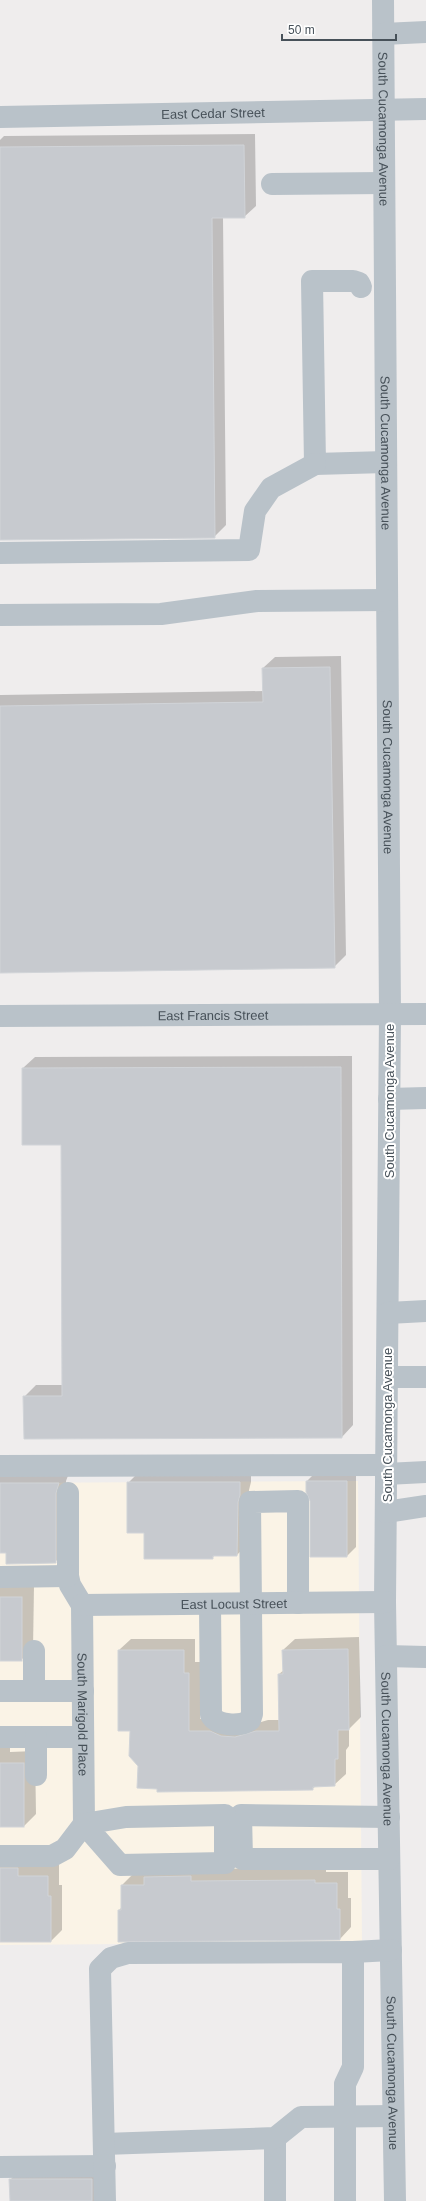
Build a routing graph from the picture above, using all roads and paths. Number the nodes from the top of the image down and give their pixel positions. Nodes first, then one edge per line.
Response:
1 (383, 0) edge
2 (426, 32) edge
3 (383, 34) junction
4 (426, 108) edge
5 (384, 109) junction
6 (0, 117) edge
7 (384, 183) junction
8 (272, 184) dead end
9 (385, 287) junction
10 (386, 462) junction
11 (315, 464) junction
12 (0, 554) edge
13 (387, 600) junction
14 (0, 615) edge
15 (390, 1014) junction
16 (426, 1014) edge
17 (0, 1016) edge
18 (426, 1098) edge
19 (389, 1099) junction
20 (426, 1311) edge
21 (388, 1313) junction
22 (387, 1377) junction
23 (426, 1377) edge
24 (0, 1466) edge
25 (386, 1469) junction
26 (426, 1472) edge
27 (68, 1493) dead end
28 (426, 1506) edge
29 (386, 1512) junction
30 (68, 1576) junction
31 (0, 1577) edge
32 (385, 1602) junction
33 (298, 1603) junction
34 (210, 1604) junction
35 (251, 1604) junction
36 (82, 1606) junction
37 (34, 1651) dead end
38 (386, 1656) junction
39 (426, 1657) edge
40 (0, 1691) edge
41 (34, 1691) junction
42 (83, 1691) junction
43 (0, 1737) edge
44 (36, 1737) junction
45 (83, 1737) junction
46 (36, 1775) dead end
47 (389, 1817) junction
48 (84, 1824) junction
49 (0, 1856) edge
50 (389, 1859) junction
51 (391, 1950) junction
52 (353, 1952) junction
53 (393, 2116) junction
54 (345, 2117) junction
55 (275, 2138) junction
56 (104, 2144) junction
57 (105, 2166) junction
58 (0, 2168) edge
59 (106, 2201) edge
60 (275, 2201) edge
61 (345, 2201) edge
62 (395, 2201) edge

1 - 3 street, South Cucamonga Avenue
2 - 3 street
3 - 5 street, South Cucamonga Avenue
4 - 5 street, East Cedar Street
5 - 6 street, East Cedar Street
5 - 7 street, South Cucamonga Avenue
7 - 8 street
7 - 9 street, South Cucamonga Avenue
9 - 10 street, South Cucamonga Avenue
9 - 11 street
10 - 11 street
10 - 13 street, South Cucamonga Avenue
11 - 12 street
13 - 14 street
13 - 15 street, South Cucamonga Avenue
15 - 16 street, East Francis Street
15 - 17 street, East Francis Street
15 - 19 street, South Cucamonga Avenue
18 - 19 street
19 - 21 street, South Cucamonga Avenue
20 - 21 street
21 - 22 street, South Cucamonga Avenue
22 - 23 street
22 - 25 street, South Cucamonga Avenue
24 - 25 street
25 - 26 street
25 - 29 street, South Cucamonga Avenue
27 - 30 street
28 - 29 street
29 - 32 street, South Cucamonga Avenue
30 - 31 street
30 - 36 street
32 - 33 street, East Locust Street
32 - 38 street, South Cucamonga Avenue
33 - 35 street, East Locust Street
33 - 35 street
34 - 35 street, East Locust Street
34 - 35 street
34 - 36 street, East Locust Street
36 - 42 street, South Marigold Place
37 - 41 street
38 - 39 street
38 - 47 street, South Cucamonga Avenue
40 - 41 street
41 - 42 street
42 - 45 street, South Marigold Place
43 - 44 street
44 - 45 street
44 - 46 street
45 - 48 street, South Marigold Place
47 - 50 street, South Cucamonga Avenue
47 - 50 street
48 - 48 street
48 - 49 street
50 - 51 street, South Cucamonga Avenue
51 - 52 street
51 - 53 street, South Cucamonga Avenue
52 - 54 street
52 - 56 street
53 - 54 street
53 - 62 street, South Cucamonga Avenue
54 - 55 street
54 - 61 street
55 - 56 street
55 - 60 street
56 - 57 street
57 - 58 street
57 - 59 street

